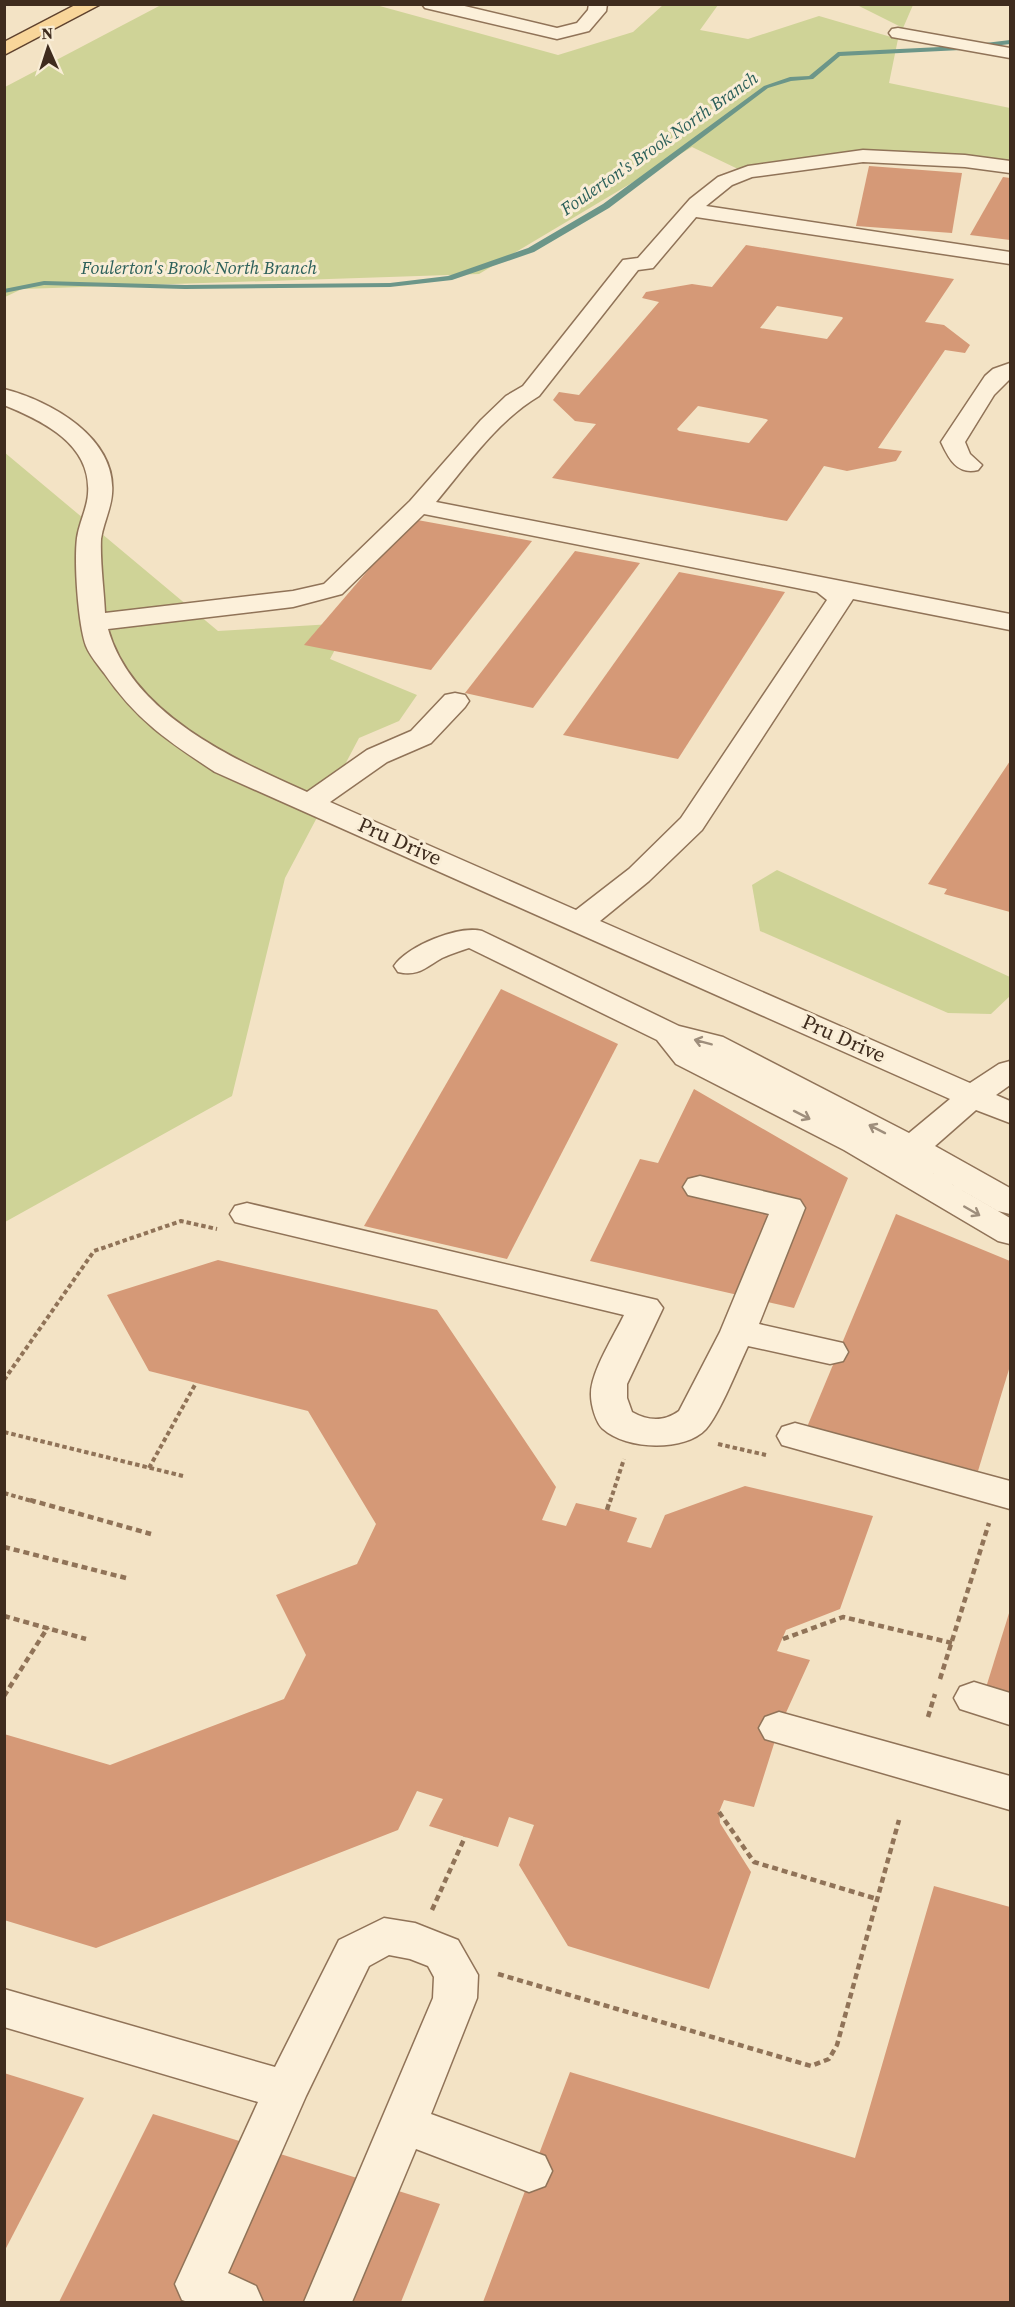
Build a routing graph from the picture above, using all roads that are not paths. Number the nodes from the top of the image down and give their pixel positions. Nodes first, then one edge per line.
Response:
1 (92, 4) edge
2 (431, 4) edge
3 (598, 4) edge
4 (898, 33) dead end
5 (4, 48) edge
6 (1011, 53) edge
7 (1011, 167) edge
8 (691, 210) junction
9 (1011, 258) edge
10 (1011, 370) edge
11 (4, 396) edge
12 (970, 465) dead end
13 (419, 506) junction
14 (825, 586) junction
15 (1011, 622) edge
16 (93, 623) junction
17 (455, 701) dead end
18 (311, 802) junction
19 (581, 921) junction
20 (409, 966) dead end
21 (1011, 1071) edge
22 (974, 1095) junction
23 (1011, 1113) edge
24 (902, 1156) junction
25 (700, 1187) dead end
26 (1011, 1203) edge
27 (238, 1223) road end
28 (1011, 1233) edge
29 (738, 1332) junction
30 (830, 1352) dead end
31 (783, 1446) road end
32 (999, 1506) edge
33 (779, 1728) dead end
34 (1011, 1793) edge
35 (4, 2008) edge
36 (286, 2090) junction
37 (405, 2124) junction
38 (529, 2171) dead end
39 (239, 2302) edge
40 (328, 2302) edge

1 - 5 main road
2 - 3 street
4 - 6 street
7 - 8 street
8 - 9 street
8 - 13 street
10 - 12 street
11 - 16 street, Pru Drive
13 - 14 street
13 - 16 street
14 - 15 street
14 - 19 street
16 - 18 street, Pru Drive
17 - 18 street
18 - 19 street, Pru Drive
19 - 22 street, Pru Drive
20 - 24 street
21 - 22 street
22 - 23 street, Pru Drive
22 - 24 street
24 - 26 street
24 -> 28 street
25 - 29 street
27 - 29 street
29 - 30 street
31 - 32 street
33 - 34 street
35 - 36 street
36 - 37 street
36 - 39 street
37 - 38 street
37 - 40 street

